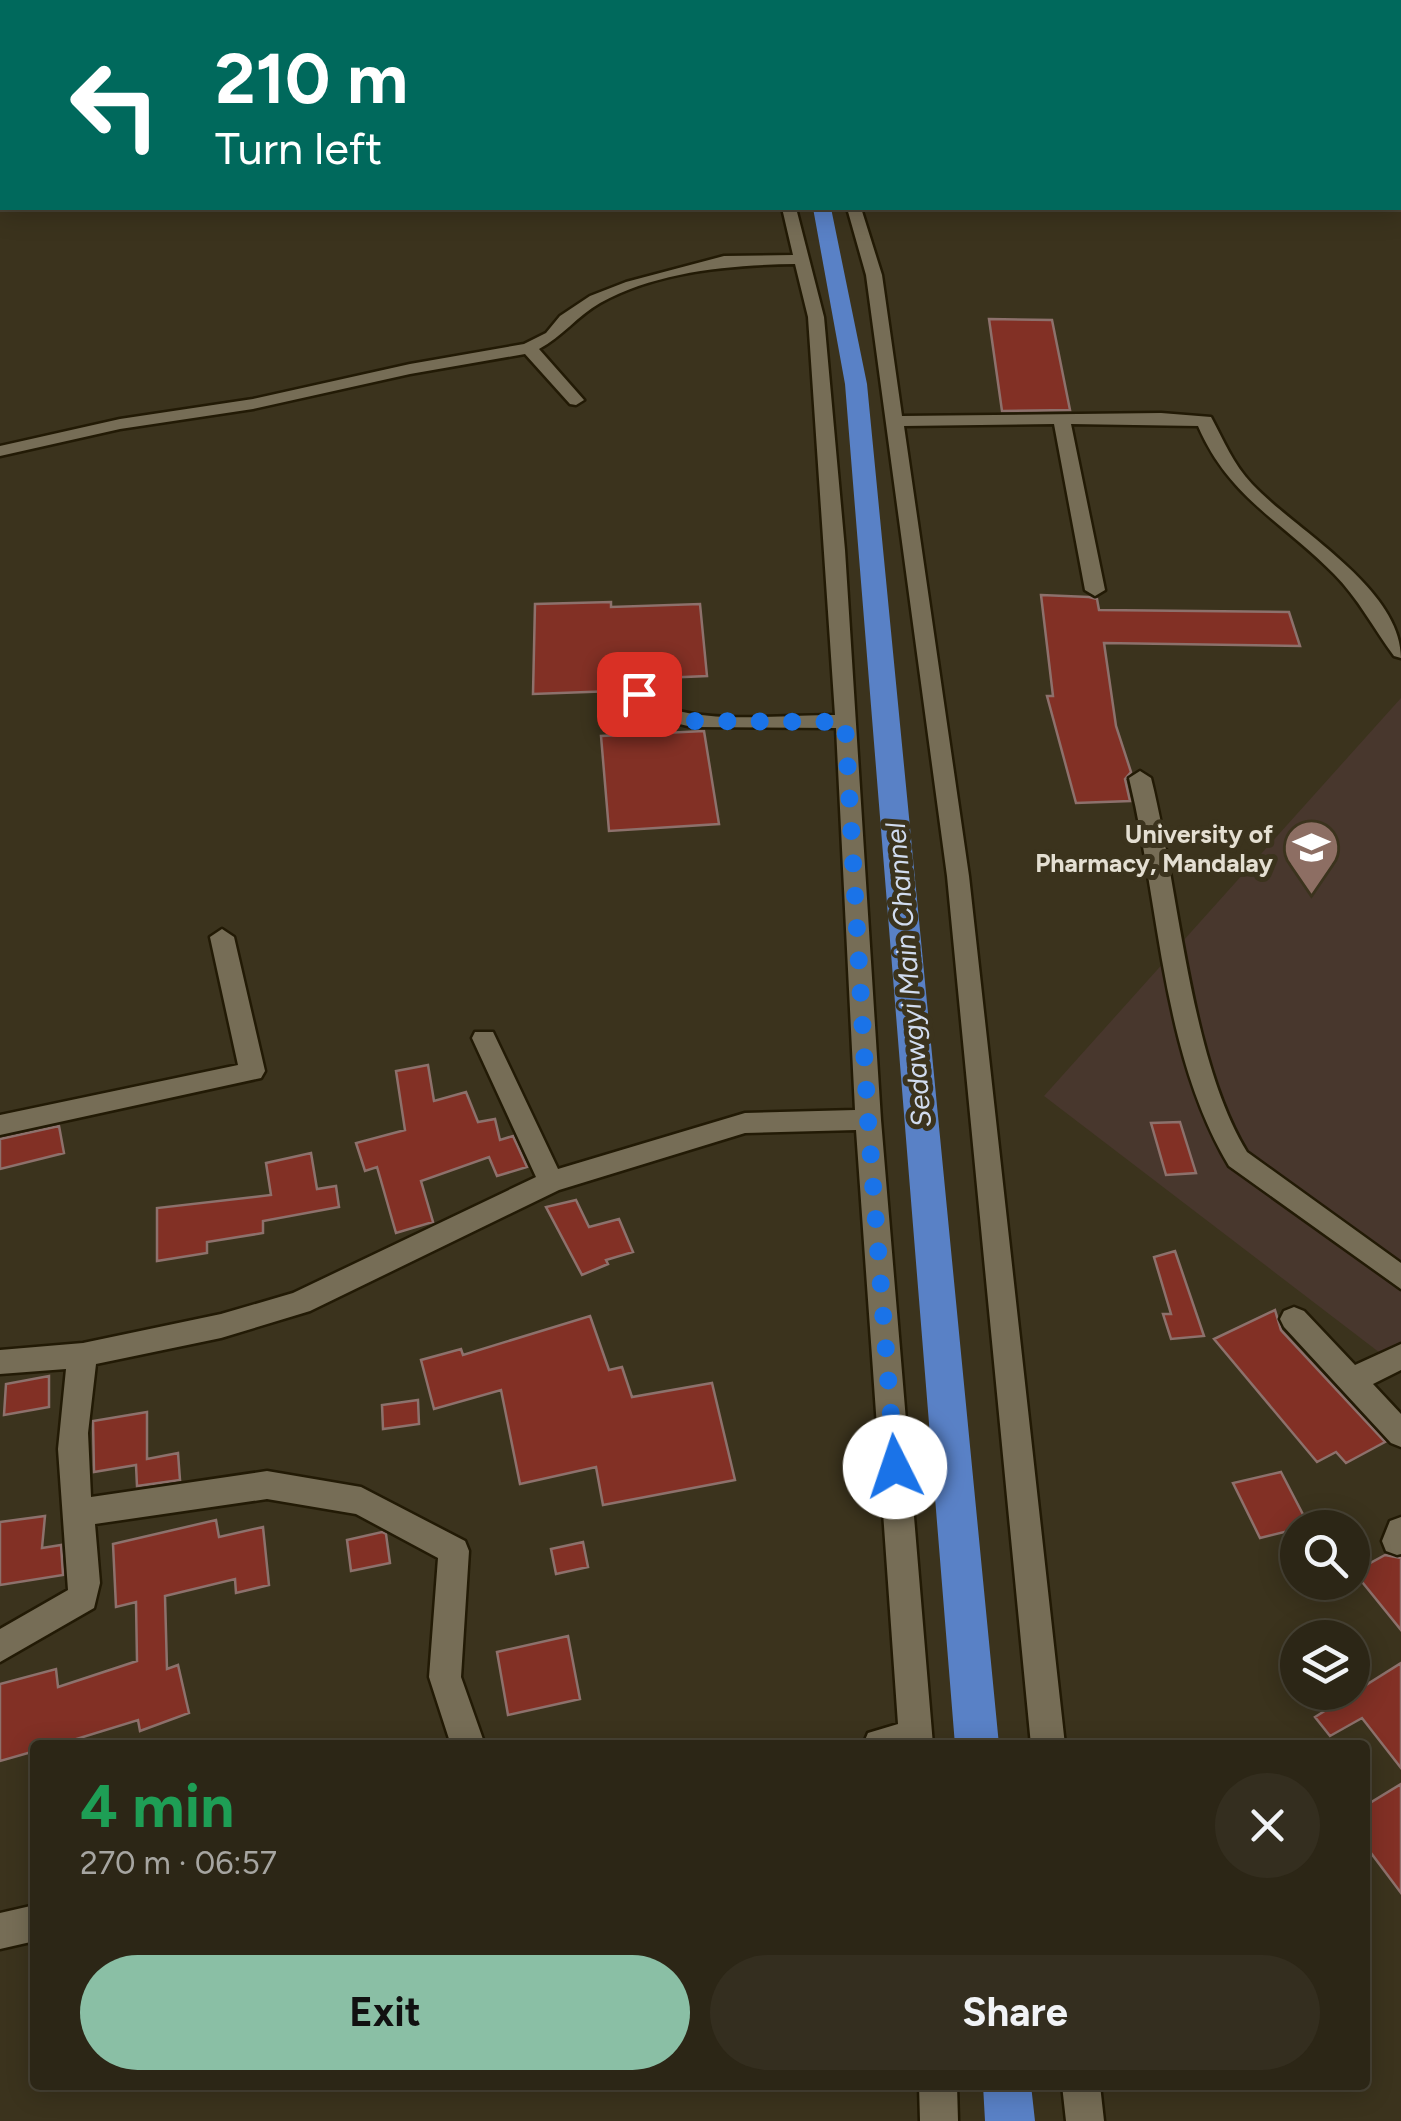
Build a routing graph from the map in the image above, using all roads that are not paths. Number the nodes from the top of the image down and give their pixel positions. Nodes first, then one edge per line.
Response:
1 (790, 210) edge
2 (855, 210) edge
3 (802, 259) junction
4 (530, 348) junction
5 (576, 400) dead end
6 (1062, 418) junction
7 (893, 421) junction
8 (0, 451) edge
9 (1094, 590) dead end
10 (1401, 652) edge
11 (639, 694) dead end
12 (845, 722) junction
13 (1140, 778) dead end
14 (222, 937) dead end
15 (484, 1038) dead end
16 (868, 1120) junction
17 (0, 1126) edge
18 (551, 1182) junction
19 (1401, 1278) edge
20 (1294, 1320) dead end
21 (83, 1355) junction
22 (1401, 1356) edge
23 (0, 1362) edge
24 (1351, 1381) junction
25 (1401, 1434) edge
26 (78, 1513) junction
27 (0, 1647) edge
28 (466, 1740) edge
29 (916, 1740) edge
30 (1047, 1740) edge
31 (30, 1924) edge
32 (0, 1931) edge
33 (938, 2090) edge
34 (1082, 2090) edge
35 (939, 2121) edge
36 (1085, 2121) edge

1 - 3 street
2 - 7 street
3 - 4 street
3 - 12 street
4 - 5 street
4 - 8 street
6 - 7 street
6 - 9 street
6 - 10 street
7 - 30 street
11 - 12 street
12 - 16 street
13 - 19 street
14 - 17 street
15 - 18 street
16 - 18 street
16 - 29 street
18 - 21 street
20 - 24 street
21 - 23 street
21 - 26 street
22 - 24 street
24 - 25 street
26 - 27 street
26 - 28 street
31 - 32 street
33 - 35 street
34 - 36 street

